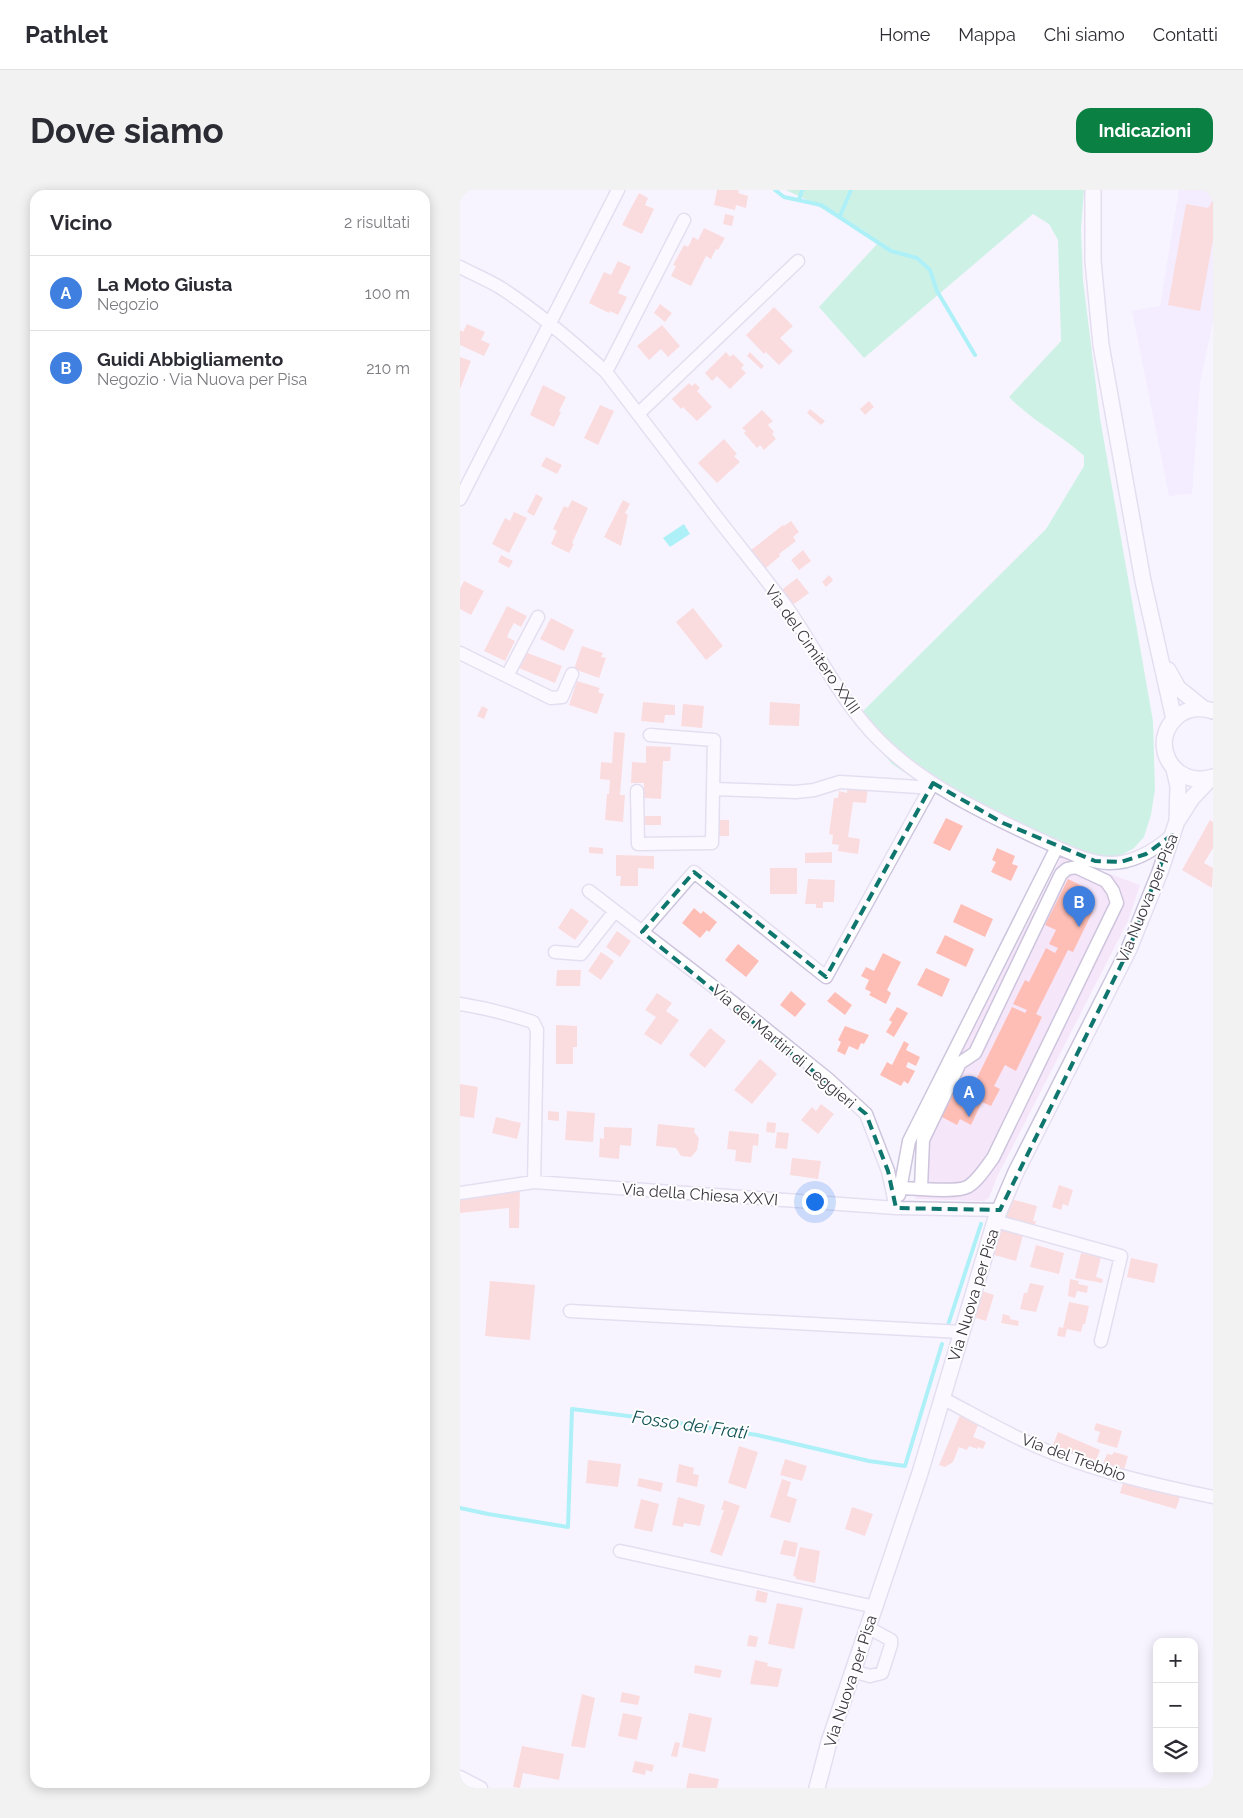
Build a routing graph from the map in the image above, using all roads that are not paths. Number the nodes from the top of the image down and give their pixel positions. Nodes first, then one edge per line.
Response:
1 (618, 190) edge
2 (1094, 190) edge
3 (684, 220) dead end
4 (798, 262) dead end
5 (460, 267) edge
6 (550, 325) junction
7 (606, 372) junction
8 (638, 414) junction
9 (460, 499) edge
10 (538, 617) dead end
11 (460, 653) edge
12 (1162, 660) junction
13 (572, 674) dead end
14 (507, 676) junction
15 (1208, 710) edge
16 (1174, 719) junction
17 (650, 735) dead end
18 (1174, 769) junction
19 (1212, 778) edge
20 (933, 783) junction
21 (714, 789) junction
22 (637, 791) dead end
23 (1175, 828) junction
24 (1057, 847) junction
25 (588, 891) dead end
26 (615, 911) junction
27 (642, 932) junction
28 (555, 952) dead end
29 (460, 1004) edge
30 (907, 1152) junction
31 (923, 1153) junction
32 (534, 1182) junction
33 (900, 1188) junction
34 (921, 1188) junction
35 (460, 1193) edge
36 (896, 1208) junction
37 (998, 1215) junction
38 (570, 1311) dead end
39 (962, 1332) junction
40 (1101, 1341) dead end
41 (942, 1398) junction
42 (1213, 1497) edge
43 (620, 1551) dead end
44 (875, 1607) junction
45 (867, 1627) junction
46 (852, 1671) junction
47 (460, 1777) edge
48 (481, 1788) edge
49 (817, 1788) edge

1 - 6 street
2 - 12 main road
3 - 7 street
4 - 8 street
5 - 6 street, Via del Cimitero XXIII
6 - 7 street, Via del Cimitero XXIII
6 - 9 street
7 - 8 street, Via del Cimitero XXIII
8 - 20 street, Via del Cimitero XXIII
10 - 14 street
11 - 14 street
12 - 15 main road
12 - 16 main road
13 - 14 street
15 - 16 main road
16 - 18 main road
17 - 21 street
18 - 19 main road
18 - 23 main road
19 - 23 main road
20 - 21 street
20 - 24 street, Via del Cimitero XXIII
20 - 27 street
21 - 22 street
23 - 24 street, Via del Cimitero XXIII
23 - 37 main road, Via Nuova per Pisa
24 - 30 street
25 - 26 street, Via dei Martiri di Leggieri
26 - 27 street, Via dei Martiri di Leggieri
26 - 28 street
27 - 36 street, Via dei Martiri di Leggieri
29 - 32 street
30 - 31 street
30 - 33 street
31 - 34 street
31 - 34 street
32 - 35 street, Via della Chiesa XXVI
32 - 36 street, Via della Chiesa XXVI
33 - 34 street
33 - 36 street
36 - 37 street, Via della Chiesa XXVI
37 - 39 main road, Via Nuova per Pisa
37 - 40 street, Via della Chiesa XXVI
38 - 39 street
39 - 41 main road, Via Nuova per Pisa
41 - 42 street, Via del Trebbio
41 - 44 main road, Via Nuova per Pisa
43 - 44 street
44 - 45 main road, Via Nuova per Pisa
45 - 46 main road, Via Nuova per Pisa
45 - 46 street
46 - 49 main road, Via Nuova per Pisa
47 - 48 street

